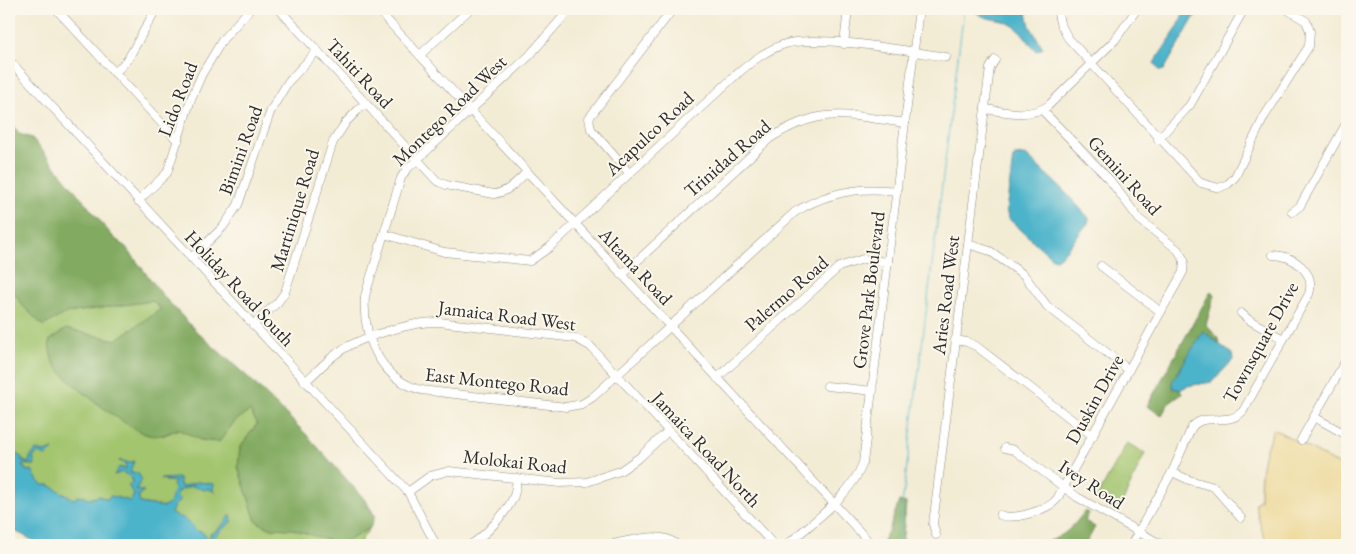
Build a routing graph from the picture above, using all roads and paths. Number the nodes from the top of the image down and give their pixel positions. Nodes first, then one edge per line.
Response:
1 (56, 9) edge
2 (156, 9) edge
3 (250, 9) edge
4 (279, 9) edge
5 (377, 9) edge
6 (470, 9) edge
7 (570, 9) edge
8 (673, 9) edge
9 (848, 9) edge
10 (919, 9) edge
11 (1058, 9) edge
12 (1137, 9) edge
13 (1244, 9) edge
14 (1286, 9) edge
15 (844, 44) junction
16 (317, 51) junction
17 (914, 52) junction
18 (420, 55) junction
19 (946, 57) dead end
20 (9, 60) edge
21 (995, 60) dead end
22 (1092, 63) junction
23 (115, 73) junction
24 (365, 103) junction
25 (985, 109) junction
26 (470, 110) junction
27 (1042, 110) junction
28 (1347, 122) edge
29 (905, 123) junction
30 (1158, 139) junction
31 (178, 140) junction
32 (417, 160) junction
33 (527, 172) junction
34 (629, 173) junction
35 (897, 191) junction
36 (138, 200) junction
37 (1292, 212) dead end
38 (575, 223) junction
39 (384, 234) junction
40 (968, 244) junction
41 (1273, 255) dead end
42 (191, 258) junction
43 (1184, 260) joint
44 (888, 262) junction
45 (1100, 266) dead end
46 (622, 275) junction
47 (1161, 312) junction
48 (1241, 313) dead end
49 (253, 325) junction
50 (670, 327) junction
51 (370, 338) junction
52 (1283, 339) junction
53 (955, 340) junction
54 (1347, 358) edge
55 (1128, 370) junction
56 (616, 376) junction
57 (717, 378) junction
58 (305, 382) junction
59 (827, 386) dead end
60 (873, 391) junction
61 (1314, 416) junction
62 (668, 431) junction
63 (1347, 435) edge
64 (1092, 436) junction
65 (1301, 440) dead end
66 (1005, 448) dead end
67 (1172, 472) junction
68 (516, 478) junction
69 (1064, 487) junction
70 (408, 492) junction
71 (833, 503) junction
72 (1000, 514) dead end
73 (1241, 518) dead end
74 (1138, 532) junction
75 (936, 535) dead end
76 (436, 545) edge
77 (470, 545) edge
78 (608, 545) edge
79 (677, 545) edge
80 (774, 545) edge
81 (787, 545) edge
82 (872, 545) edge
83 (1131, 545) edge
84 (1162, 545) edge

1 - 23 street
2 - 23 street
3 - 31 street, Lido Road
4 - 16 street, Tahiti Road
5 - 18 street, Altama Road
6 - 18 street
7 - 26 street, Montego Road West
8 - 34 street
9 - 15 street
10 - 17 street, Grove Park Boulevard
11 - 22 street
12 - 22 street
13 - 30 street
14 - 30 street
15 - 17 street, Acapulco Road
15 - 34 street, Acapulco Road
16 - 24 street, Tahiti Road
16 - 42 street, Bimini Road
17 - 19 street, Acapulco Road
17 - 29 street, Grove Park Boulevard
18 - 26 street, Altama Road
20 - 36 street, Holiday Road South
21 - 25 street, Aries Road West
22 - 27 street
22 - 30 street
23 - 31 street
24 - 32 street, Tahiti Road
24 - 49 street, Martinique Road
25 - 27 street
25 - 40 street, Aries Road West
26 - 32 street, Montego Road West
26 - 33 street, Altama Road
27 - 43 street, Gemini Road
28 - 37 street
29 - 35 street, Grove Park Boulevard
29 - 46 street, Trinidad Road
31 - 36 street, Lido Road
32 - 33 street, Tahiti Road
32 - 39 street, Montego Road West
33 - 38 street, Altama Road
34 - 38 street, Acapulco Road
35 - 44 street, Grove Park Boulevard
35 - 50 street, East Montego Road
36 - 42 street, Holiday Road South
38 - 39 street, Acapulco Road
38 - 46 street, Altama Road
39 - 51 street, Montego Road West
40 - 53 street, Aries Road West
40 - 55 street
41 - 52 street, Townsquare Drive
42 - 49 street, Holiday Road South
43 - 47 street, Duskin Drive
44 - 57 street, Palermo Road
44 - 60 street, Grove Park Boulevard
45 - 47 street
46 - 50 street, Altama Road
47 - 55 street, Duskin Drive
48 - 52 street
49 - 58 street, Holiday Road South
50 - 56 street, East Montego Road
50 - 57 street, Altama Road
51 - 56 street, Jamaica Road West
51 - 56 street, East Montego Road
51 - 58 street, Jamaica Road West
52 - 67 street, Townsquare Drive
53 - 64 street
53 - 75 street, Aries Road West
54 - 61 street
55 - 64 street, Duskin Drive
56 - 62 street, Jamaica Road North
57 - 71 street, Altama Road
58 - 70 street, Holiday Road South
59 - 60 street
60 - 71 street, Grove Park Boulevard
61 - 63 street
61 - 65 street
62 - 68 street, Molokai Road
62 - 80 street, Jamaica Road North
64 - 69 street, Duskin Drive
66 - 69 street, Ivey Road
67 - 73 street
67 - 74 street, Townsquare Drive
68 - 70 street, Molokai Road
68 - 77 street
69 - 72 street, Duskin Drive
69 - 74 street, Ivey Road
70 - 76 street, Holiday Road South
71 - 81 street, Grove Park Boulevard
71 - 82 street, Altama Road
74 - 83 street, Townsquare Drive
74 - 84 street, Ivey Road
78 - 79 street

